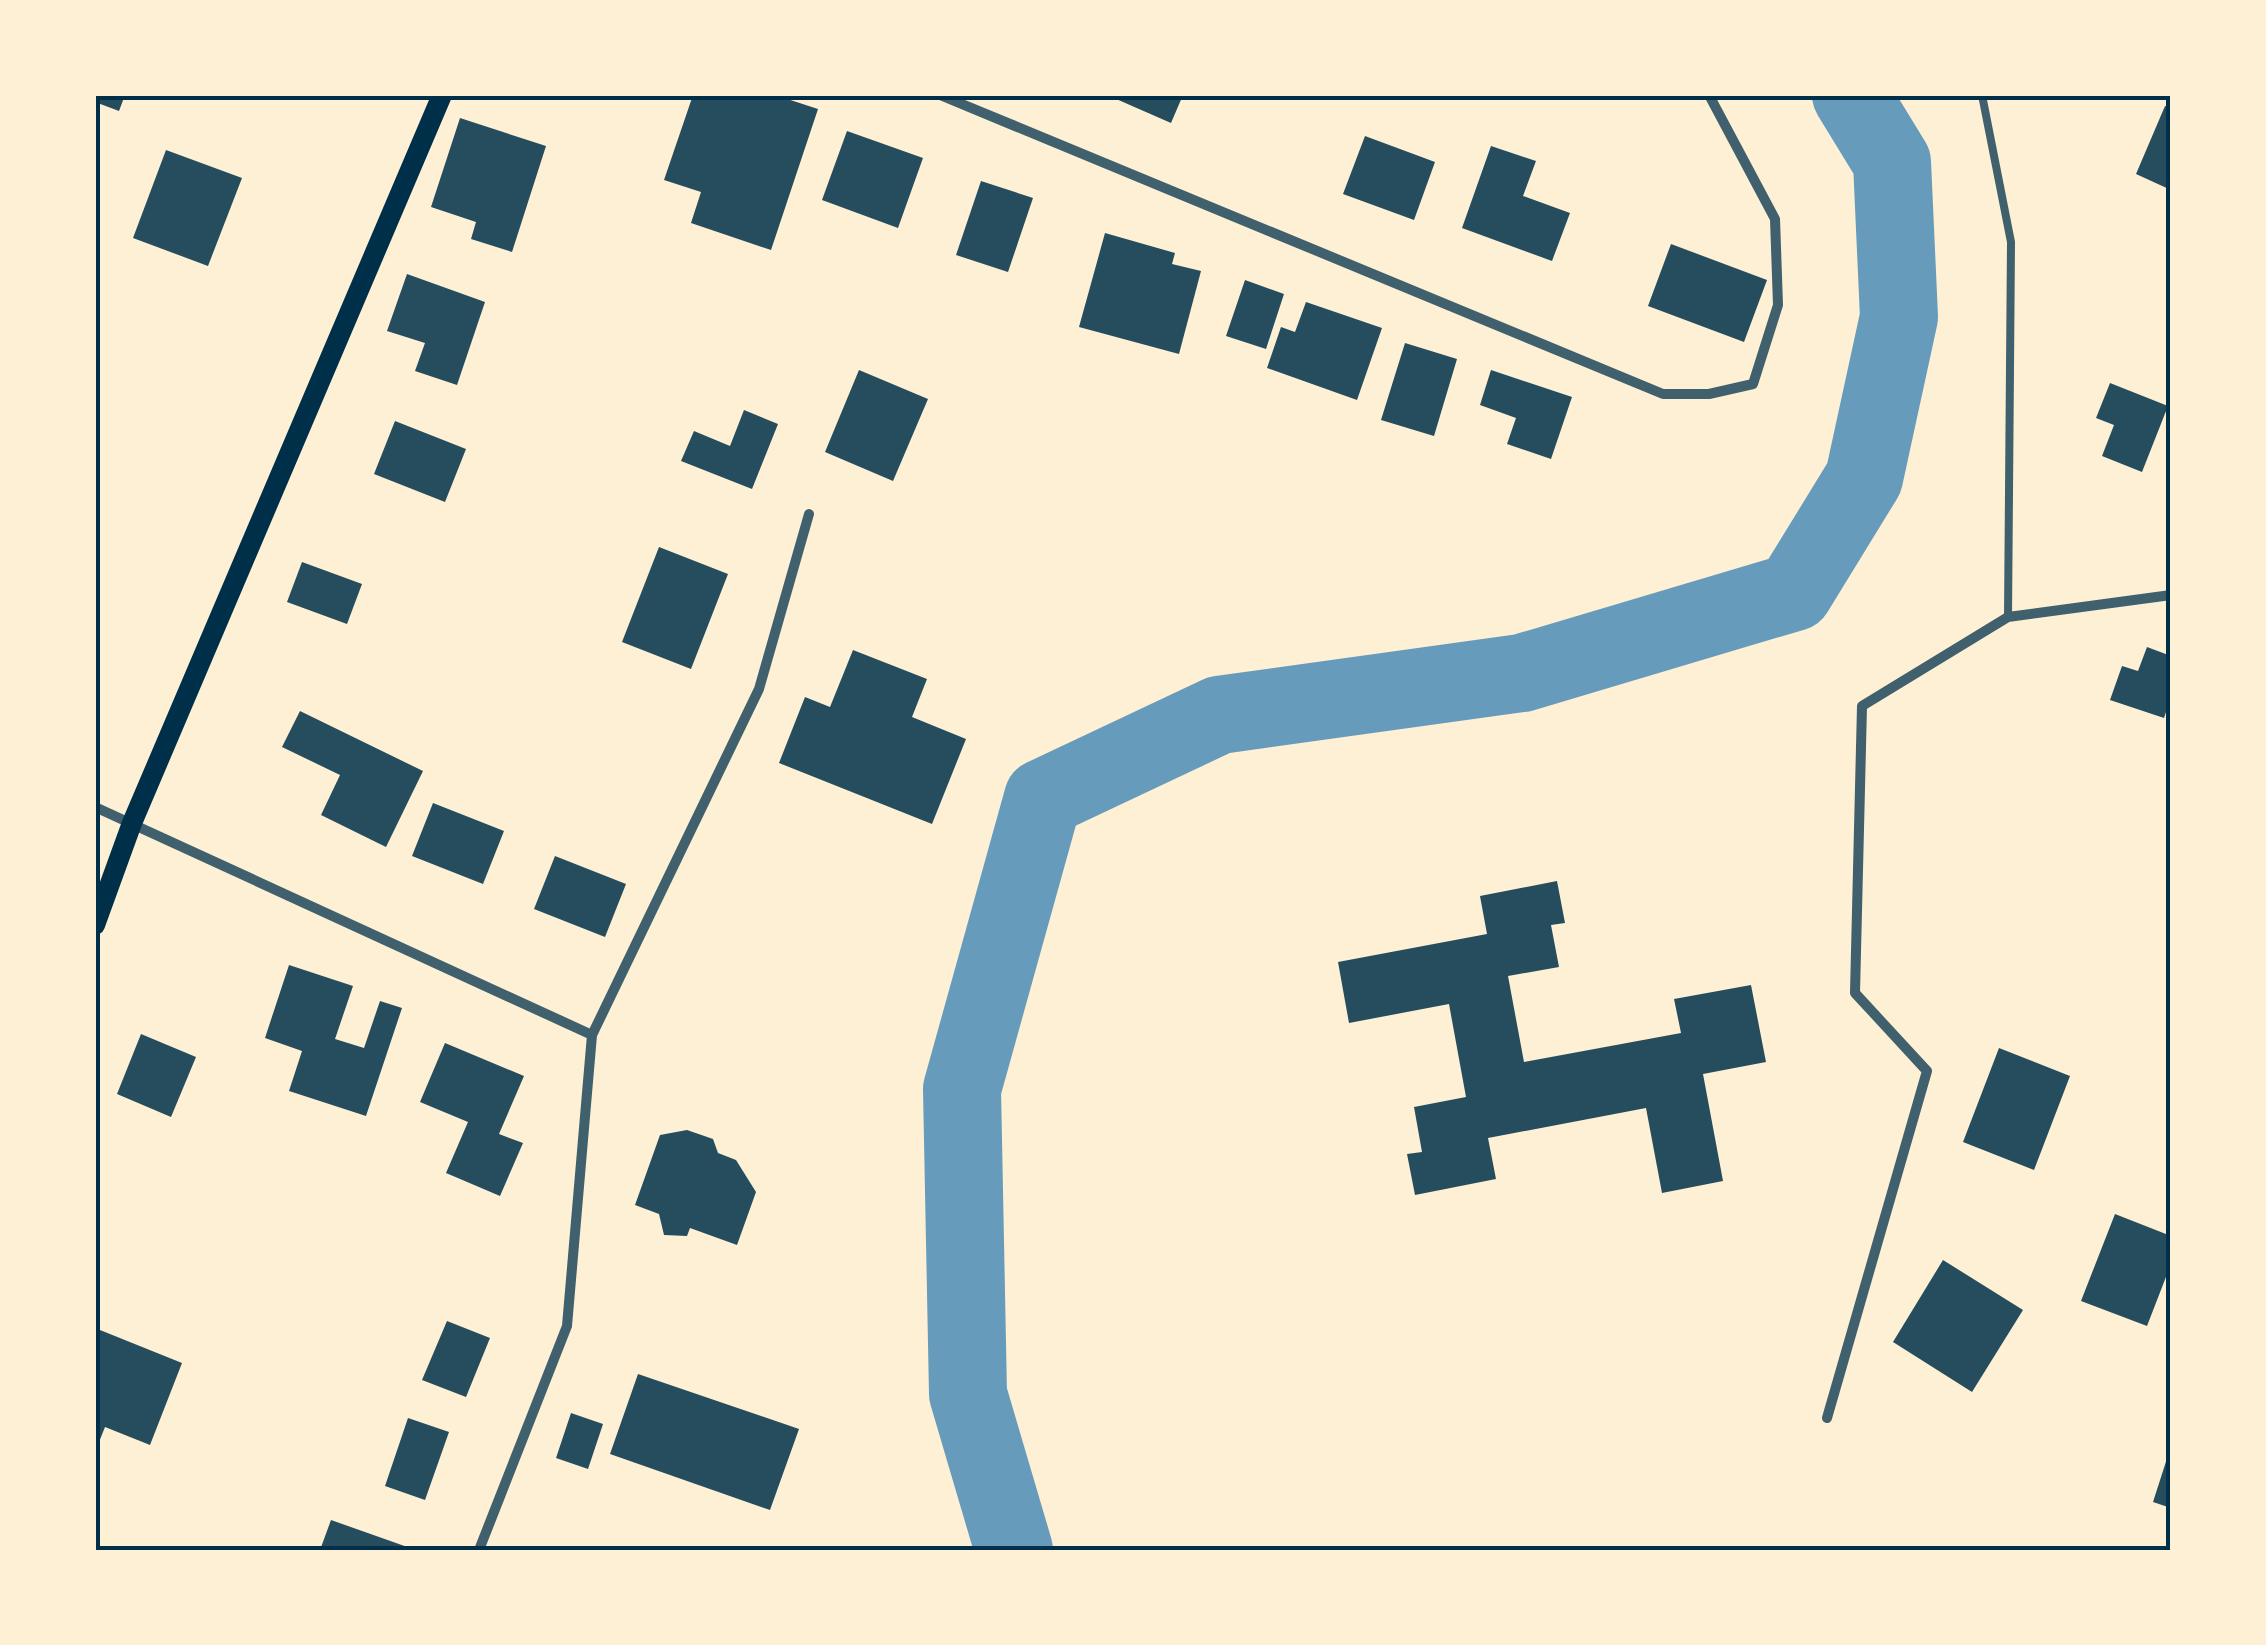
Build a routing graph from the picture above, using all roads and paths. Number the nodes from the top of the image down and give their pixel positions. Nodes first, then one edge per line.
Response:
1 (442, 95) edge
2 (940, 95) edge
3 (1710, 95) edge
4 (1982, 95) edge
5 (809, 514) dead end
6 (2171, 595) edge
7 (2008, 617) junction
8 (95, 807) edge
9 (132, 823) junction
10 (95, 924) edge
11 (592, 1036) junction
12 (1827, 1418) dead end
13 (479, 1550) edge

1 - 9 main road
2 - 3 street
4 - 7 lane
5 - 11 street
6 - 7 street
7 - 12 street
8 - 9 street
9 - 10 main road
9 - 11 street
11 - 13 street

